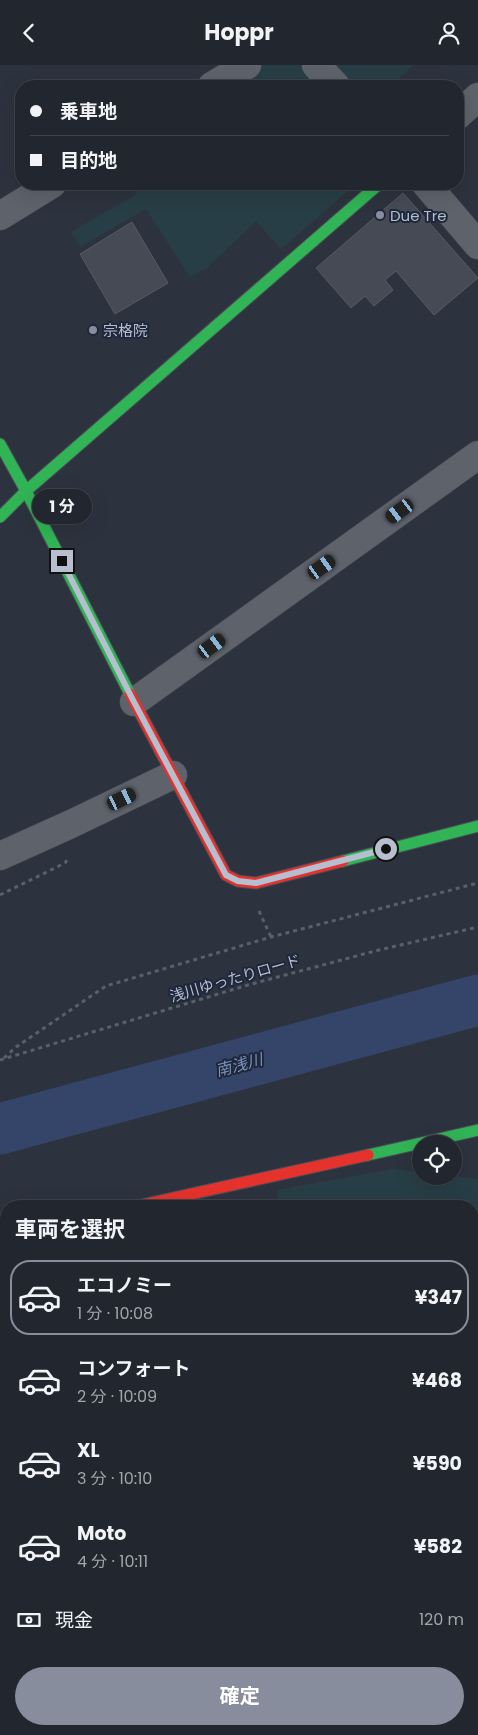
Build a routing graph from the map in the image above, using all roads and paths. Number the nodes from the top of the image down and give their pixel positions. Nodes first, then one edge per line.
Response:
1 (247, 65) edge
2 (316, 65) edge
3 (222, 80) edge
4 (330, 80) edge
5 (478, 97) edge
6 (464, 110) edge
7 (42, 190) edge
8 (372, 190) edge
9 (431, 190) edge
10 (0, 216) edge
11 (478, 245) edge
12 (0, 444) edge
13 (478, 455) edge
14 (26, 491) junction
15 (0, 517) edge
16 (134, 702) junction
17 (174, 775) junction
18 (478, 826) edge
19 (0, 856) edge
20 (478, 883) edge
21 (257, 905) dead end
22 (478, 927) edge
23 (272, 937) junction
24 (2, 1059) edge
25 (478, 1130) edge
26 (165, 1200) edge

1 - 3 street
2 - 4 street
5 - 6 street
7 - 10 street
8 - 14 street
9 - 11 street
12 - 14 street
13 - 16 street
14 - 15 street
14 - 16 street
16 - 17 street
17 - 18 street
17 - 19 street
20 - 23 path
21 - 23 path
22 - 24 path, 浅川ゆったりロード
23 - 24 path
25 - 26 street

